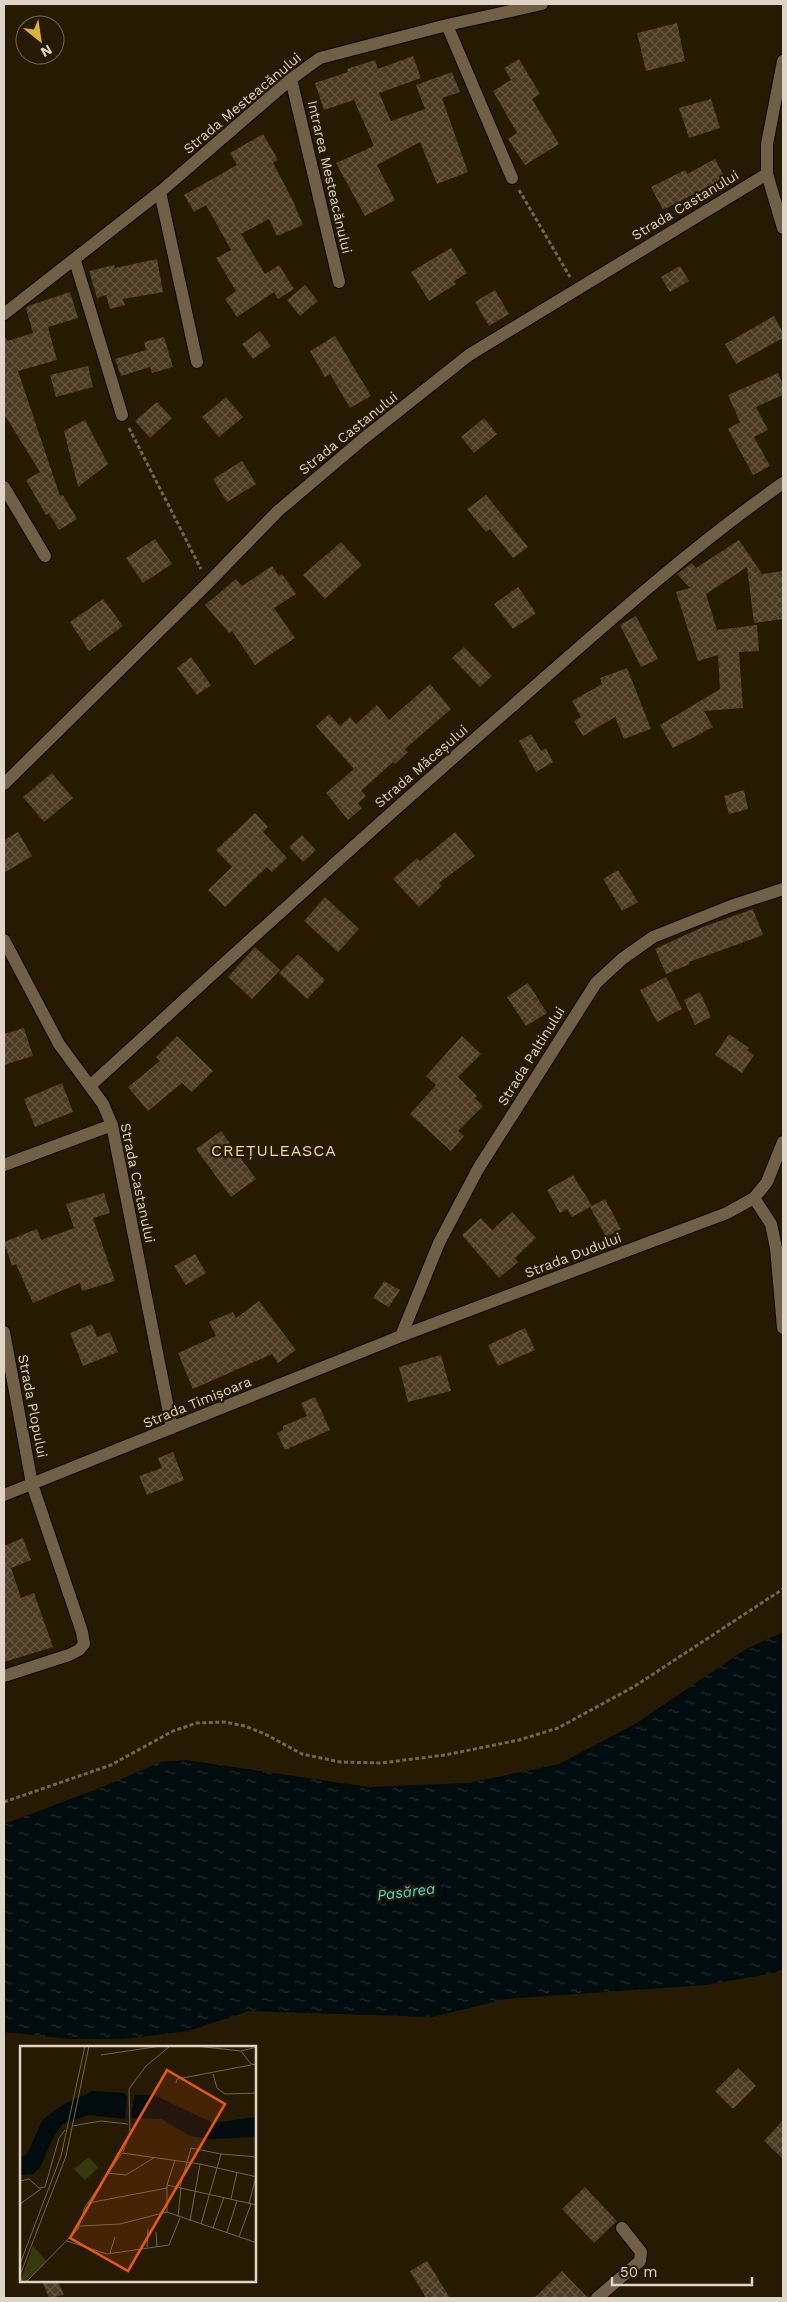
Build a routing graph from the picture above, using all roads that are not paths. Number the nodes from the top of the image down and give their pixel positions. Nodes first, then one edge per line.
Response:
1 (542, 4) edge
2 (447, 25) junction
3 (783, 61) edge
4 (291, 79) junction
5 (767, 174) junction
6 (512, 178) road end
7 (160, 192) junction
8 (783, 228) edge
9 (75, 260) junction
10 (339, 282) dead end
11 (4, 314) edge
12 (197, 362) dead end
13 (122, 415) road end
14 (783, 483) edge
15 (4, 487) edge
16 (45, 556) dead end
17 (4, 784) edge
18 (783, 889) edge
19 (4, 940) edge
20 (91, 1085) junction
21 (112, 1125) junction
22 (783, 1142) edge
23 (4, 1166) edge
24 (754, 1198) junction
25 (783, 1328) edge
26 (4, 1332) edge
27 (400, 1336) junction
28 (172, 1428) junction
29 (32, 1484) junction
30 (4, 1495) edge
31 (4, 1676) edge
32 (622, 2228) dead end
33 (597, 2298) edge

1 - 2 street, Strada Mesteacănului
2 - 4 street, Strada Mesteacănului
2 - 6 street
3 - 5 street
4 - 7 street, Strada Mesteacănului
4 - 10 street, Intrarea Mesteacănului
5 - 8 street
5 - 17 street, Strada Castanului
7 - 9 street, Strada Mesteacănului
7 - 12 street
9 - 11 street, Strada Mesteacănului
9 - 13 street
14 - 20 street, Strada Măceșului
15 - 16 street
18 - 27 street, Strada Paltinului
19 - 20 street, Strada Castanului
20 - 21 street, Strada Castanului
21 - 23 street
21 - 28 street, Strada Castanului
22 - 24 street, Strada Dudului
24 - 25 street
24 - 27 street, Strada Dudului
26 - 29 street, Strada Plopului
27 - 28 street, Strada Timișoara
28 - 29 street, Strada Timișoara
29 - 30 street, Strada Timișoara
29 - 31 street, Strada Plopului
32 - 33 street

